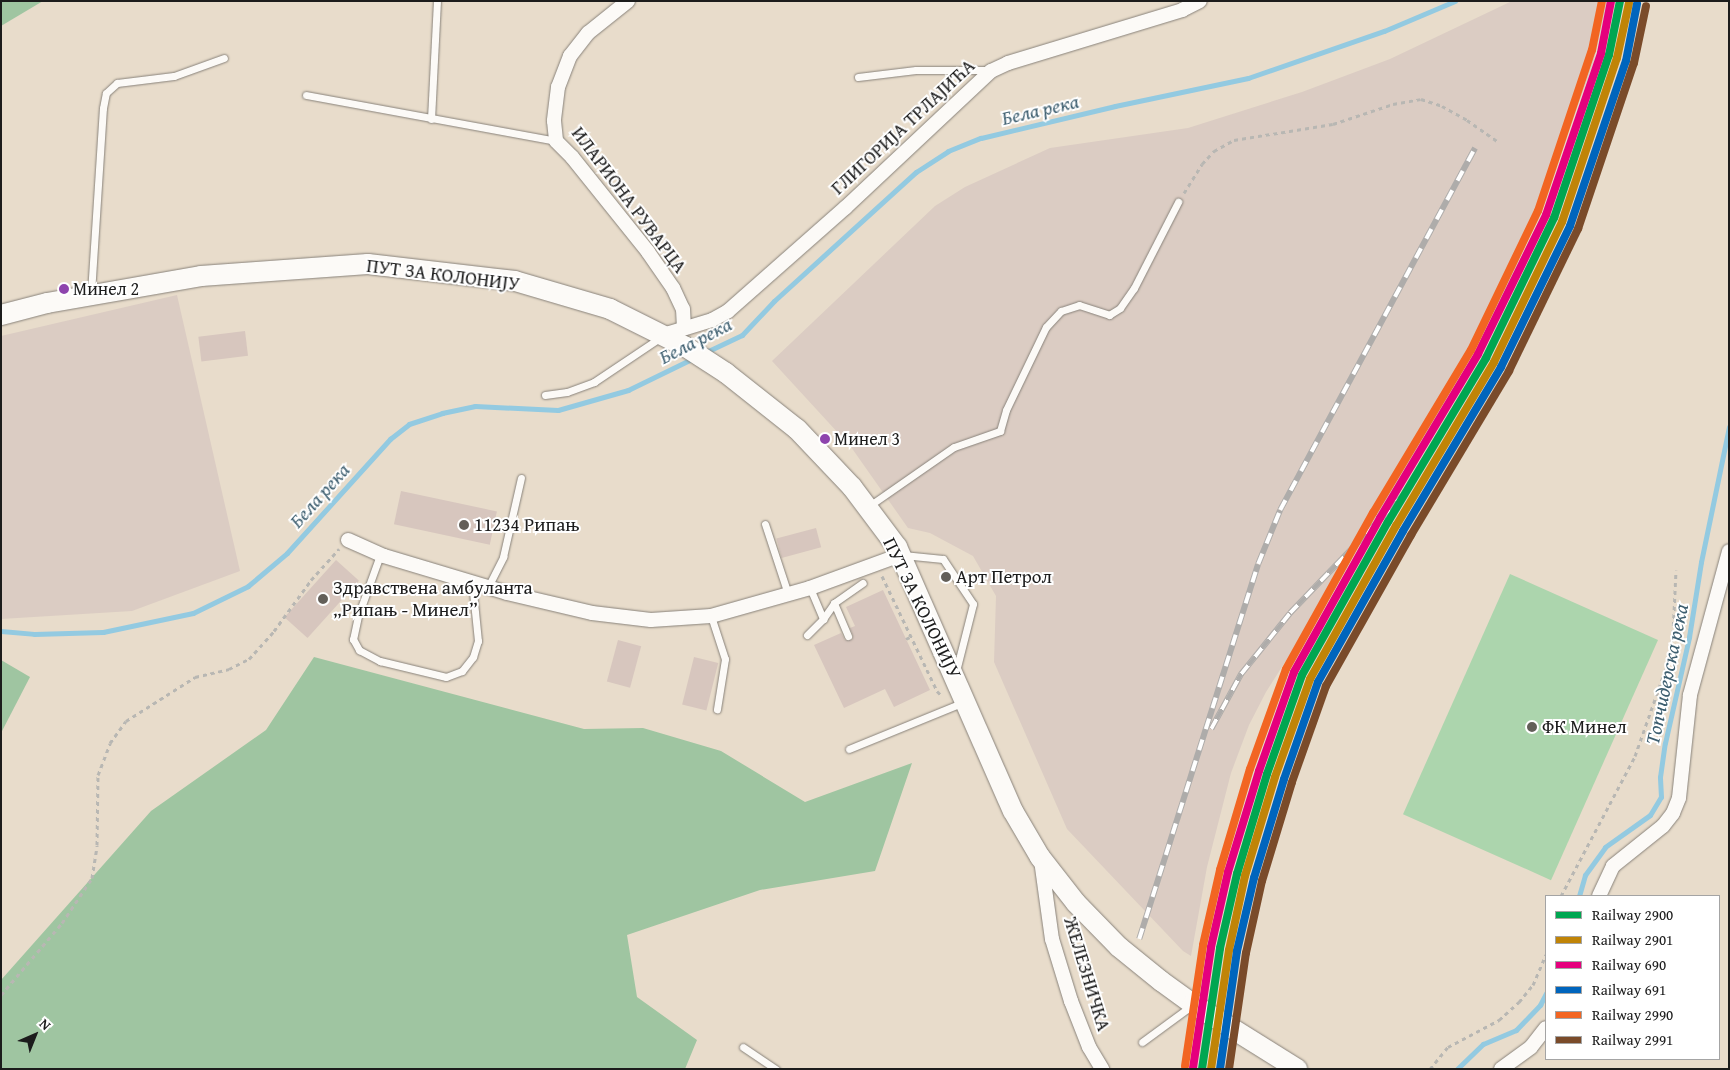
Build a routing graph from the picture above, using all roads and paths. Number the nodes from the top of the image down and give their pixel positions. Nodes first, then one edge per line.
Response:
1 (437, 1) edge
2 (628, 1) edge
3 (1200, 1) edge
4 (224, 58) dead end
5 (990, 70) junction
6 (858, 77) dead end
7 (306, 95) dead end
8 (431, 119) junction
9 (556, 141) junction
10 (1498, 142) dead end
11 (1178, 202) joint
12 (91, 296) junction
13 (1, 315) edge
14 (663, 335) junction
15 (685, 337) junction
16 (545, 395) dead end
17 (521, 478) dead end
18 (867, 507) junction
19 (765, 524) dead end
20 (348, 540) joint
21 (1729, 551) edge
22 (380, 555) junction
23 (900, 555) junction
24 (1676, 570) dead end
25 (882, 575) dead end
26 (472, 582) junction
27 (864, 583) dead end
28 (488, 587) junction
29 (810, 588) junction
30 (788, 594) junction
31 (834, 603) junction
32 (711, 616) junction
33 (824, 619) junction
34 (807, 635) dead end
35 (848, 636) dead end
36 (955, 676) junction
37 (937, 691) dead end
38 (966, 701) junction
39 (717, 710) dead end
40 (849, 749) dead end
41 (1040, 857) junction
42 (1562, 895) edge
43 (1599, 895) edge
44 (1545, 957) edge
45 (1, 995) edge
46 (1193, 1004) junction
47 (1229, 1026) junction
48 (1545, 1029) edge
49 (1142, 1042) dead end
50 (743, 1047) dead end
51 (776, 1069) edge
52 (1102, 1069) edge
53 (1209, 1069) edge
54 (1298, 1069) edge
55 (1430, 1069) edge
56 (1501, 1069) edge

1 - 8 lane
2 - 9 street, ИЛАРИОНА РУВАРЦА
3 - 5 street, ГЛИГОРИЈА ТРЛАЈИЋА
4 - 12 lane
5 - 6 lane
5 - 15 street, ГЛИГОРИЈА ТРЛАЈИЋА
7 - 8 lane
8 - 9 lane
9 - 15 street, ИЛАРИОНА РУВАРЦА
10 - 11 path
11 - 18 lane
12 - 13 street, ПУТ ЗА КОЛОНИЈУ
12 - 14 street, ПУТ ЗА КОЛОНИЈУ
14 - 15 street, ПУТ ЗА КОЛОНИЈУ
14 - 16 lane
15 - 18 street, ПУТ ЗА КОЛОНИЈУ
17 - 28 lane
18 - 23 street, ПУТ ЗА КОЛОНИЈУ
19 - 30 lane
20 - 22 street
20 - 45 path
21 - 43 street
22 - 26 street
22 - 26 lane
23 - 29 street
23 - 36 street, ПУТ ЗА КОЛОНИЈУ
23 - 36 lane
24 - 42 path
25 - 37 path
26 - 28 street
27 - 31 lane
28 - 32 street
29 - 30 street
29 - 33 lane
30 - 32 street
31 - 33 lane
31 - 35 lane
32 - 39 lane
33 - 34 lane
36 - 38 street, ПУТ ЗА КОЛОНИЈУ
38 - 40 lane
38 - 41 street, ПУТ ЗА КОЛОНИЈУ
41 - 46 street, ПУТ ЗА КОЛОНИЈУ
41 - 52 street, ЖЕЛЕЗНИЧКА
44 - 55 path
46 - 47 street, ПУТ ЗА КОЛОНИЈУ
46 - 49 lane
47 - 53 path
47 - 54 street, ПУТ ЗА КОЛОНИЈУ
48 - 56 street
50 - 51 lane

